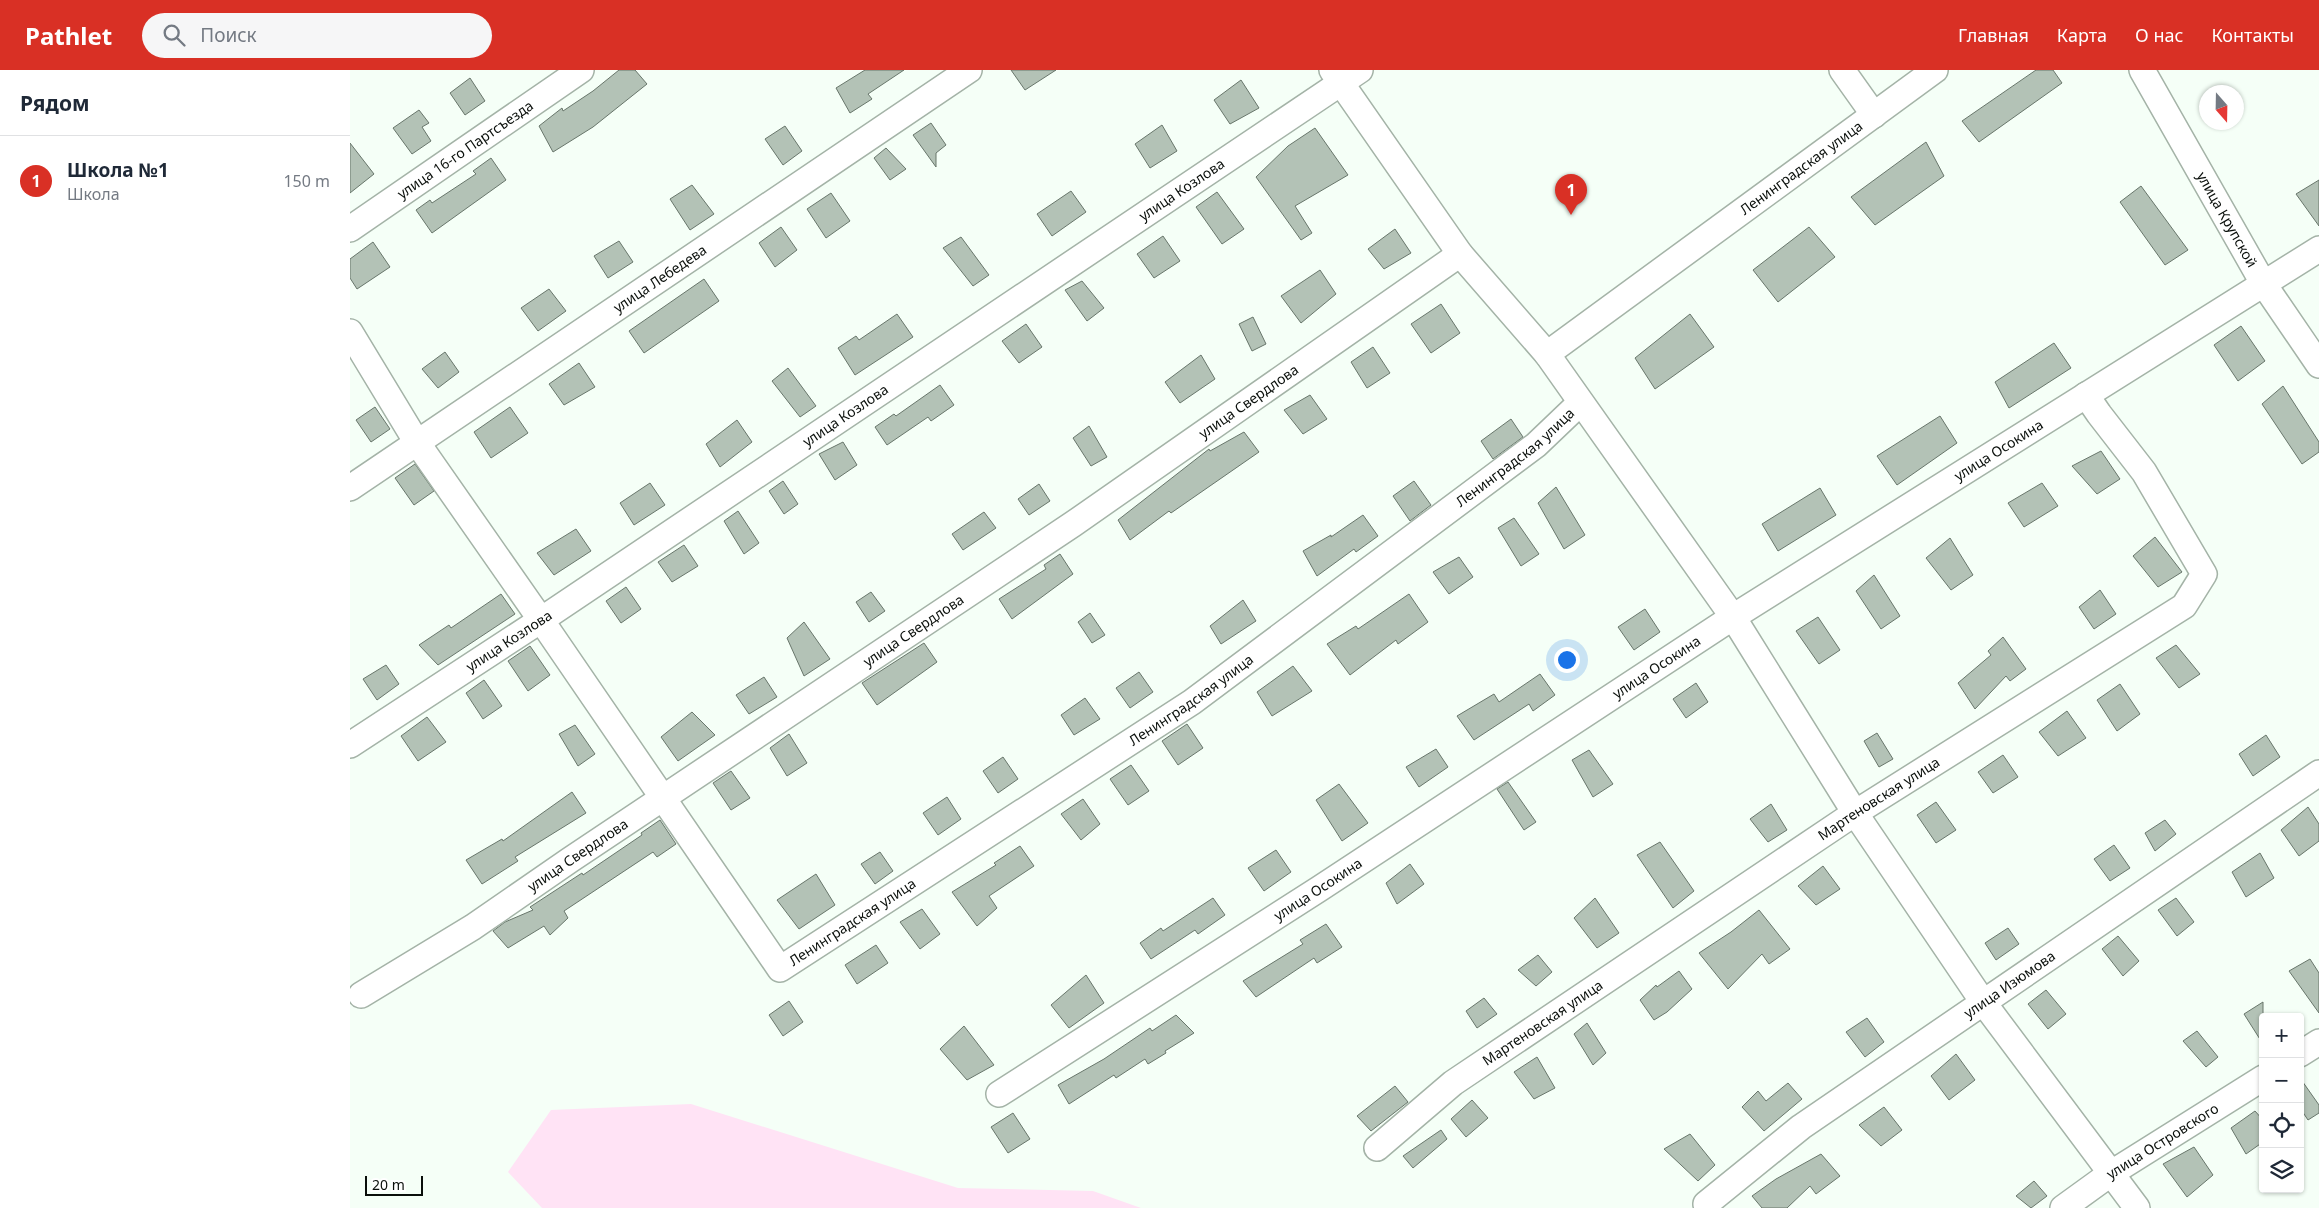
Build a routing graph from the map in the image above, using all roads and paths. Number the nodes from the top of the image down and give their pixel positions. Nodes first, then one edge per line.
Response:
1 (581, 70) edge
2 (969, 70) edge
3 (1842, 70) edge
4 (1935, 70) edge
5 (2142, 70) edge
6 (1344, 74) edge
7 (1874, 115) junction
8 (350, 230) edge
9 (2319, 249) edge
10 (1460, 254) junction
11 (2263, 283) junction
12 (350, 332) edge
13 (1547, 354) junction
14 (2319, 365) edge
15 (2086, 394) junction
16 (1580, 403) junction
17 (416, 441) junction
18 (350, 488) edge
19 (1733, 617) junction
20 (541, 620) junction
21 (350, 745) edge
22 (2319, 773) edge
23 (662, 798) junction
24 (1855, 813) junction
25 (362, 995) dead end
26 (1983, 1002) junction
27 (2319, 1042) edge
28 (2304, 1051) edge
29 (2259, 1081) edge
30 (999, 1094) dead end
31 (1377, 1148) dead end
32 (2110, 1174) junction
33 (1706, 1204) dead end
34 (2063, 1208) edge
35 (2137, 1208) edge

1 - 8 street, улица 16-го Партсъезда
2 - 17 street, улица Лебедева
3 - 7 street
4 - 7 street, Ленинградская улица
5 - 11 street, улица Крупской
6 - 10 street
6 - 20 street, улица Козлова
7 - 13 street, Ленинградская улица
9 - 11 street, улица Осокина
10 - 13 street
10 - 23 street, улица Свердлова
11 - 14 street, улица Крупской
11 - 15 street, улица Осокина
12 - 17 street
13 - 16 street
15 - 19 street, улица Осокина
15 - 24 street, Мартеновская улица
16 - 19 street
16 - 23 street, Ленинградская улица
17 - 18 street, улица Лебедева
17 - 20 street
19 - 24 street
19 - 30 street, улица Осокина
20 - 21 street, улица Козлова
20 - 23 street
22 - 26 street, улица Изюмова
23 - 25 street, улица Свердлова
24 - 26 street
24 - 31 street, Мартеновская улица
26 - 32 street
26 - 33 street, улица Изюмова
27 - 28 street
29 - 32 street, улица Островского
32 - 34 street, улица Островского
32 - 35 street

